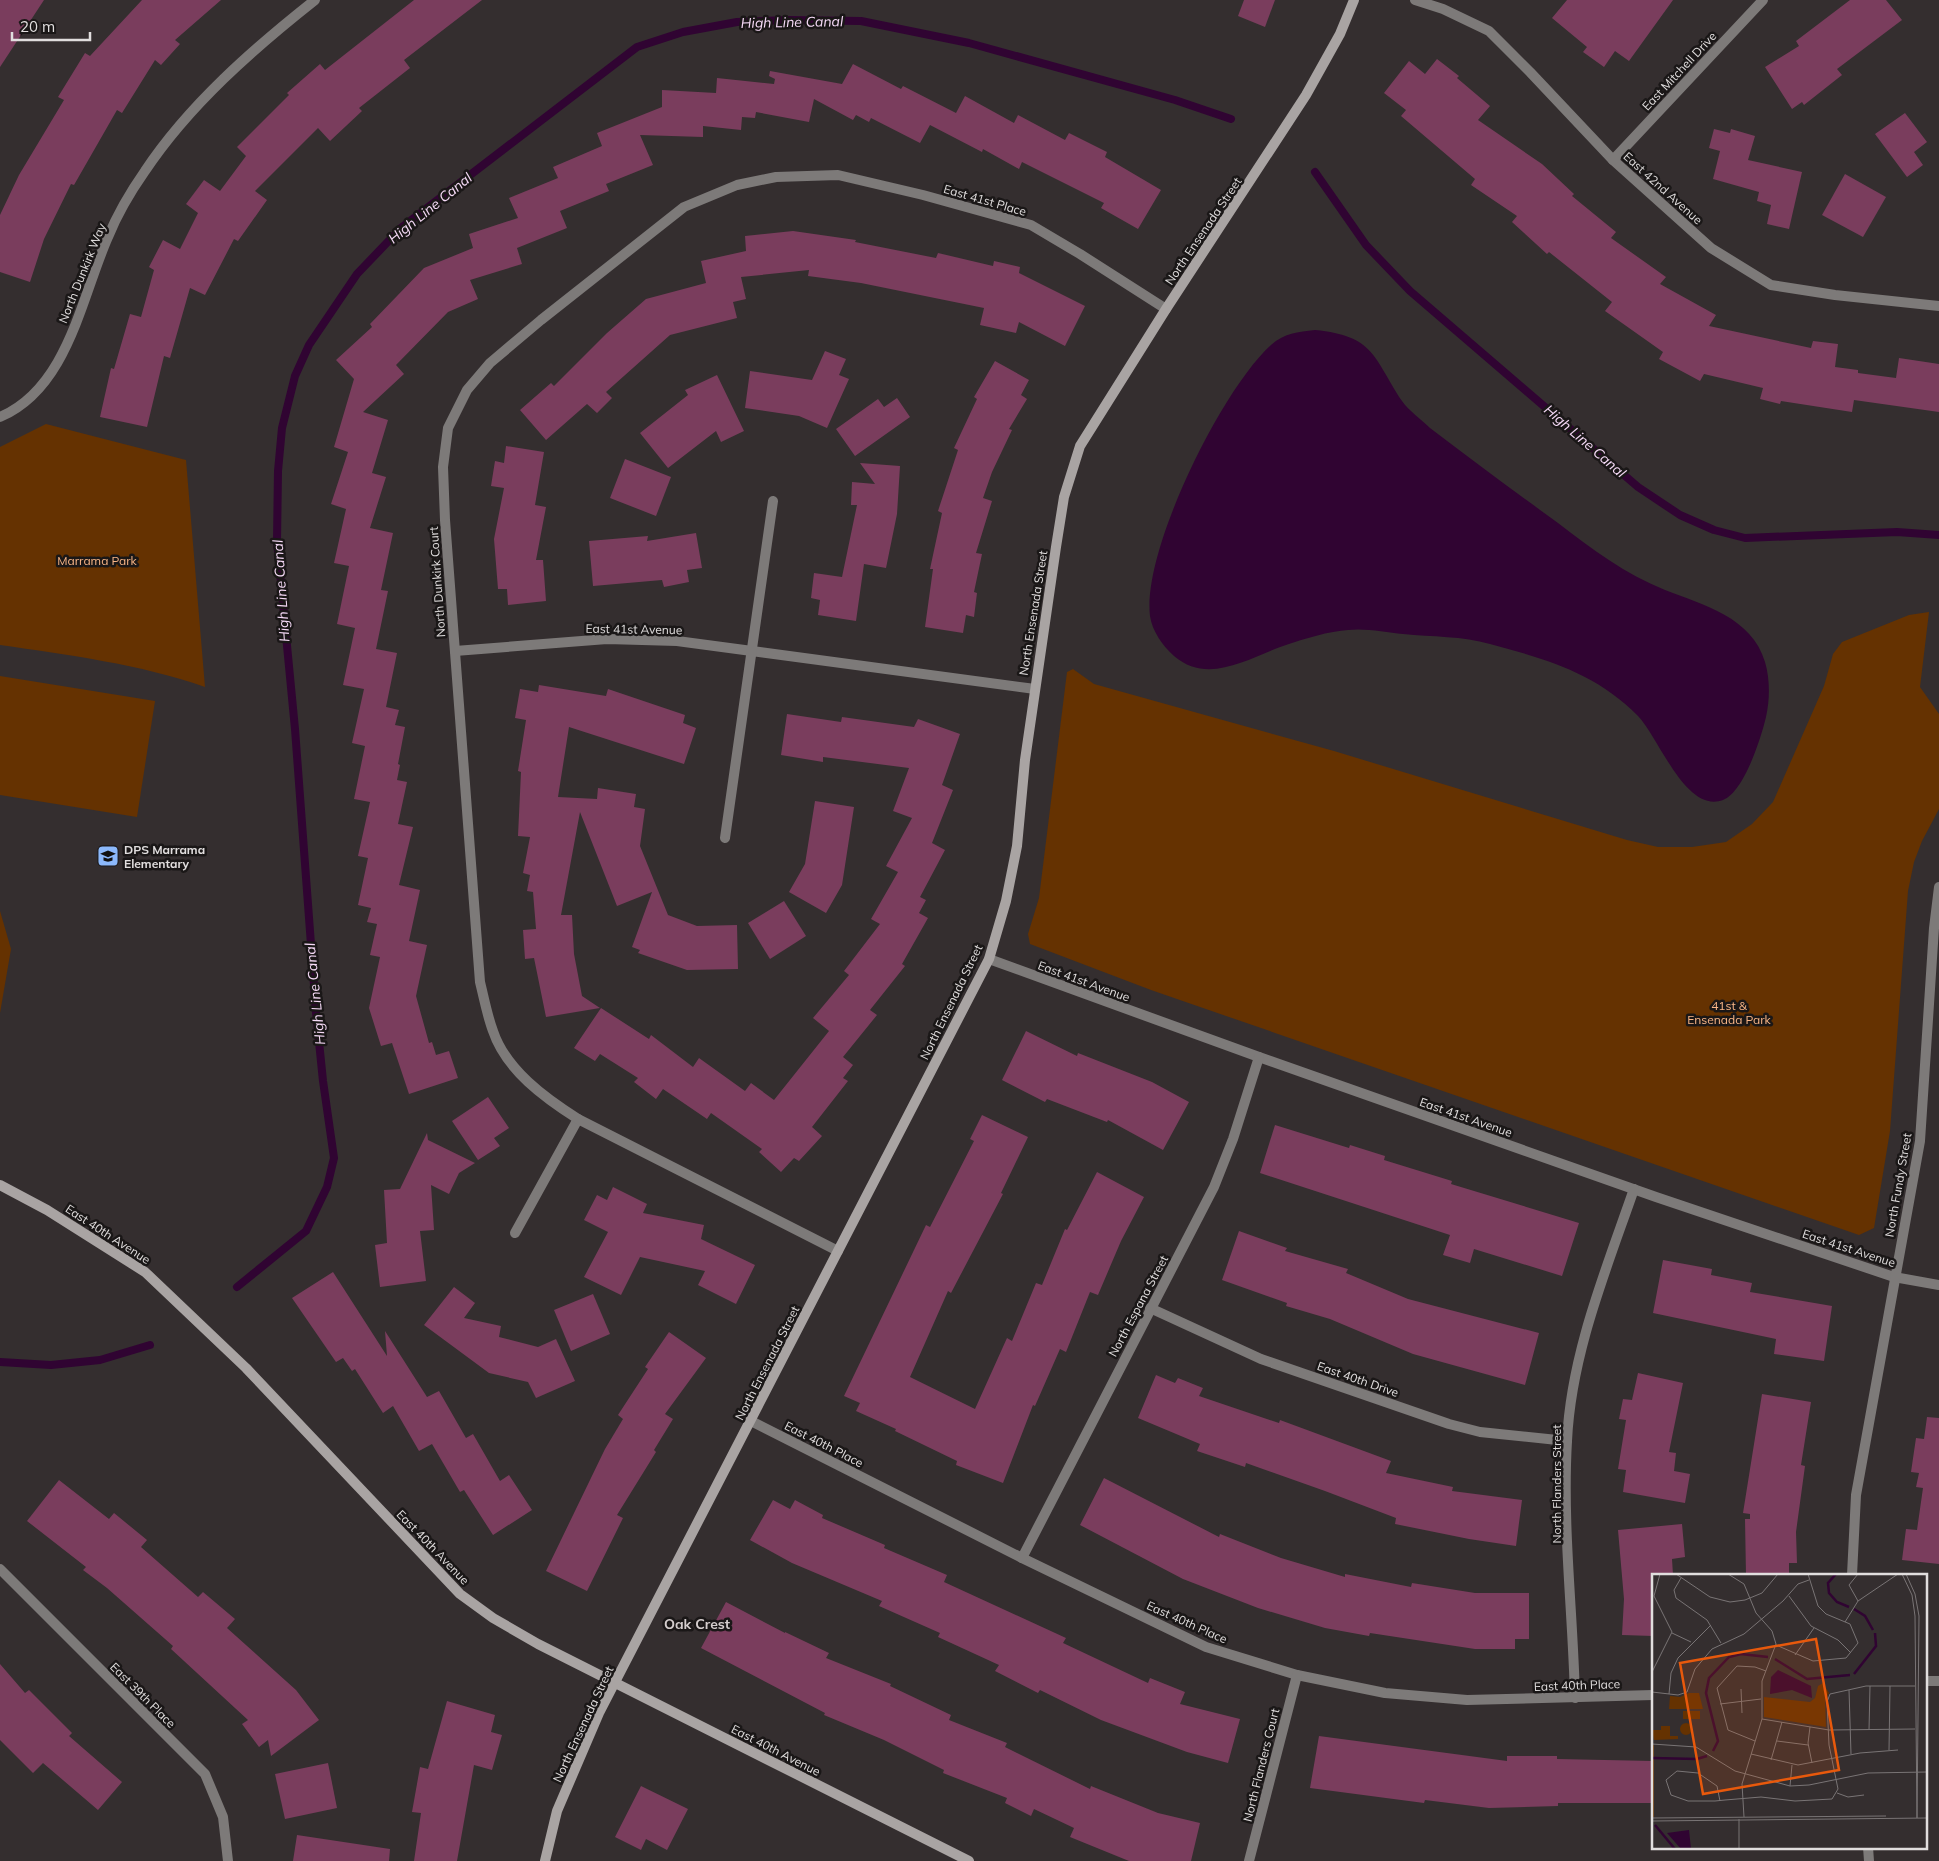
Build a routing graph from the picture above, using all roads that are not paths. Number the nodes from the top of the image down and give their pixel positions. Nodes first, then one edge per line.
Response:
1 (315, 0) edge
2 (1354, 0) edge
3 (1415, 0) edge
4 (1763, 0) edge
5 (1613, 160) junction
6 (776, 177) joint
7 (1939, 306) edge
8 (1166, 309) junction
9 (0, 416) edge
10 (773, 501) dead end
11 (752, 650) junction
12 (455, 651) junction
13 (1034, 689) junction
14 (726, 838) dead end
15 (1939, 887) edge
16 (988, 959) junction
17 (1259, 1057) junction
18 (578, 1119) junction
19 (0, 1185) edge
20 (1634, 1189) junction
21 (515, 1233) dead end
22 (838, 1250) junction
23 (1894, 1277) junction
24 (1939, 1285) edge
25 (1150, 1308) junction
26 (752, 1421) junction
27 (1566, 1441) junction
28 (1022, 1558) junction
29 (0, 1569) edge
30 (1852, 1574) edge
31 (1297, 1675) junction
32 (1926, 1681) edge
33 (1939, 1681) edge
34 (614, 1682) junction
35 (1652, 1695) edge
36 (1576, 1698) junction
37 (1868, 1848) edge
38 (228, 1861) edge
39 (545, 1861) edge
40 (969, 1861) edge
41 (1249, 1861) edge
42 (1868, 1861) edge

1 - 9 street, North Dunkirk Way
2 - 8 street, North Ensenada Street
3 - 5 street, East 42nd Avenue
4 - 5 street, East Mitchell Drive
5 - 7 street, East 42nd Avenue
6 - 8 street, East 41st Place
6 - 12 street, North Dunkirk Court
8 - 13 street, North Ensenada Street
10 - 11 street
11 - 12 street, East 41st Avenue
11 - 13 street, East 41st Avenue
11 - 14 street
12 - 18 street, North Dunkirk Court
13 - 16 street, North Ensenada Street
15 - 23 street, North Fundy Street
16 - 17 street, East 41st Avenue
16 - 22 street, North Ensenada Street
17 - 20 street, East 41st Avenue
17 - 25 street, North Espana Street
18 - 21 street
18 - 22 street
19 - 34 street, East 40th Avenue
20 - 23 street, East 41st Avenue
20 - 27 street, North Flanders Street
22 - 26 street, North Ensenada Street
23 - 24 street, East 41st Avenue
23 - 30 street, North Fundy Street
25 - 27 street, East 40th Drive
25 - 28 street, North Espana Street
26 - 28 street, East 40th Place
26 - 34 street, North Ensenada Street
27 - 36 street, North Flanders Street
28 - 31 street, East 40th Place
29 - 38 street, East 39th Place
31 - 36 street, East 40th Place
31 - 41 street, North Flanders Court
32 - 33 street
34 - 39 street, North Ensenada Street
34 - 40 street, East 40th Avenue
35 - 36 street, East 40th Place
37 - 42 street

